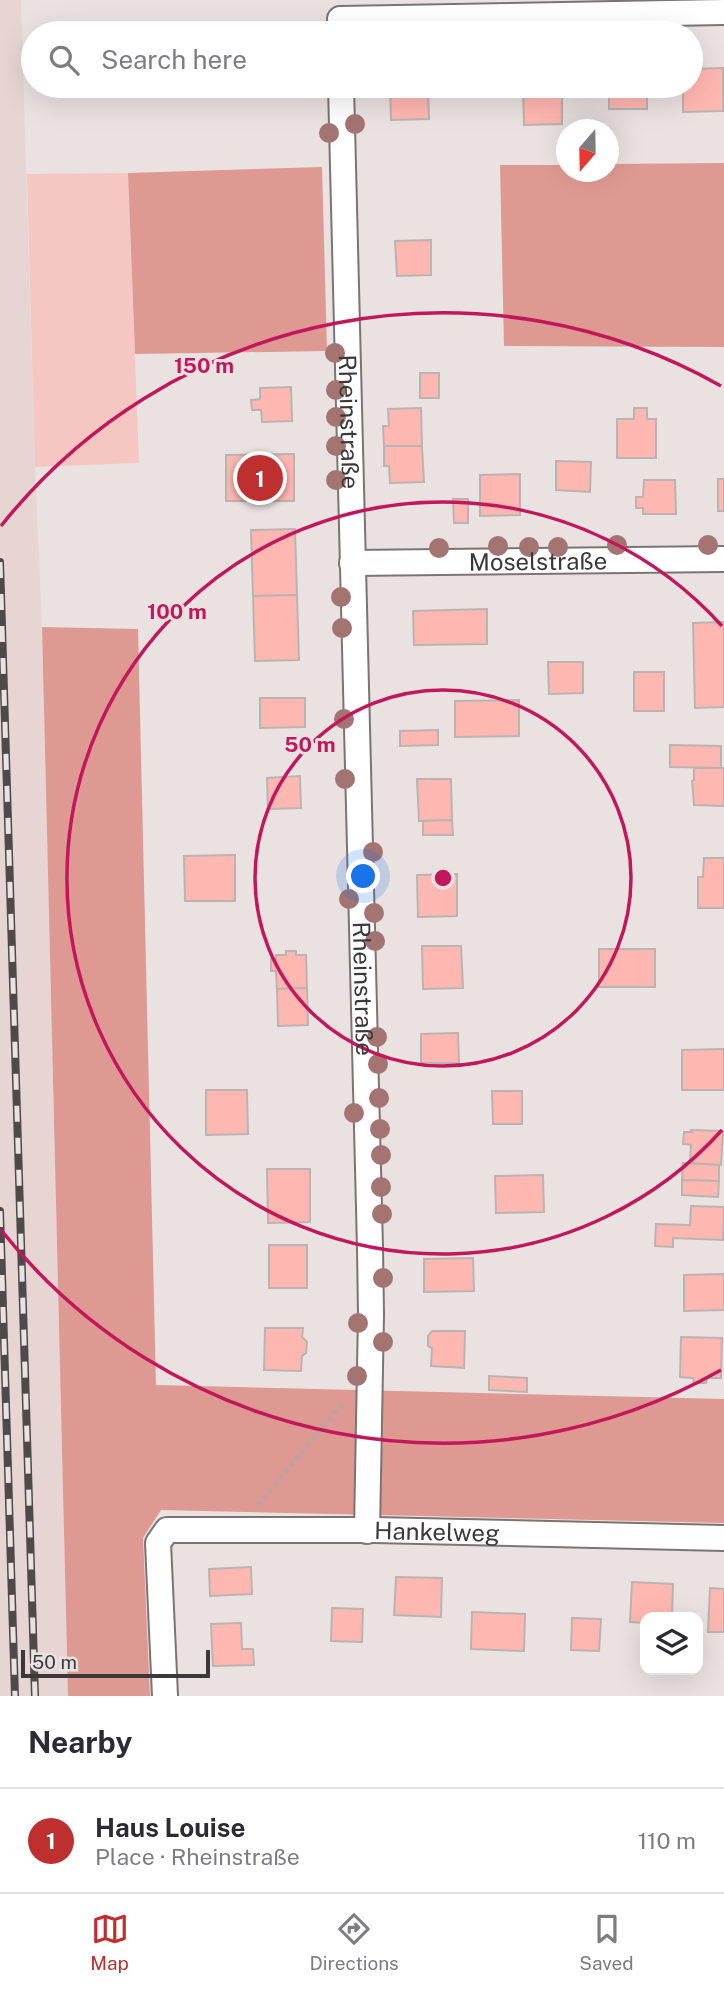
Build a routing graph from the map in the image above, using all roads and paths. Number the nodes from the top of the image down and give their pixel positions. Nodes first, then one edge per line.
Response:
1 (657, 6) edge
2 (724, 12) edge
3 (340, 18) edge
4 (341, 98) edge
5 (724, 559) edge
6 (352, 563) junction
7 (369, 1392) junction
8 (237, 1529) junction
9 (367, 1531) junction
10 (724, 1538) edge
11 (164, 1696) edge

1 - 2 street
1 - 3 street
4 - 6 street, Rheinstraße
5 - 6 street, Moselstraße
6 - 7 street, Rheinstraße
7 - 8 path
7 - 9 street, Rheinstraße
8 - 9 street, Hankelweg
8 - 11 street, Hankelweg
9 - 10 street, Hankelweg

